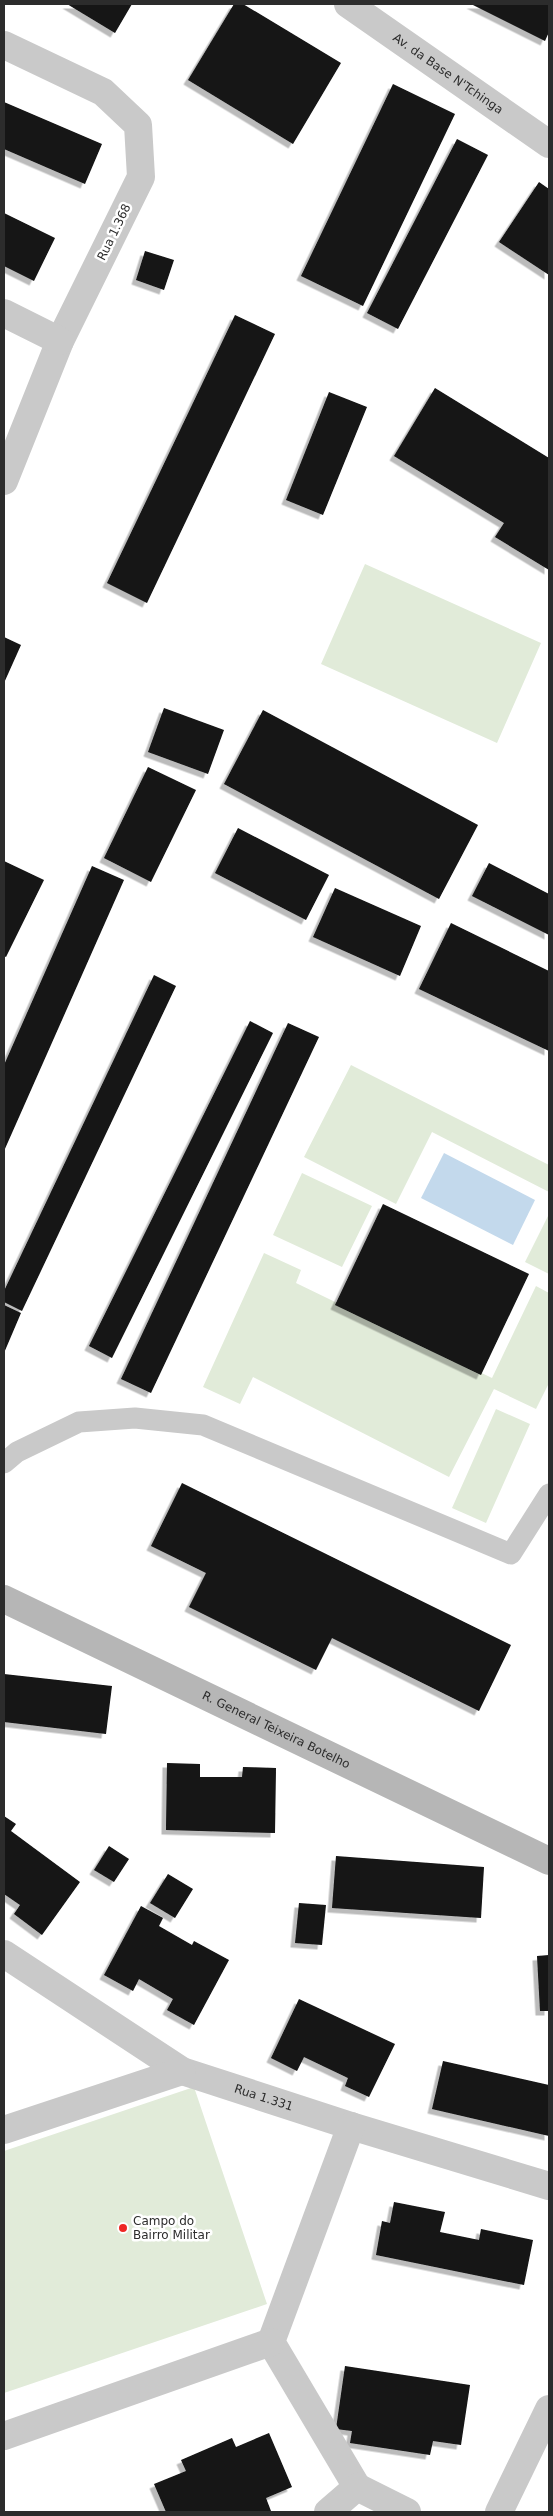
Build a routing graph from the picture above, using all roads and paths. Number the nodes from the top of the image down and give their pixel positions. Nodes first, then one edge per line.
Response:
1 (348, 4) edge
2 (4, 45) edge
3 (549, 144) edge
4 (4, 313) edge
5 (60, 341) junction
6 (4, 481) edge
7 (4, 1463) edge
8 (549, 1494) edge
9 (4, 1599) edge
10 (549, 1861) edge
11 (4, 1954) edge
12 (182, 2071) junction
13 (351, 2126) junction
14 (4, 2130) edge
15 (549, 2186) edge
16 (271, 2342) junction
17 (549, 2409) edge
18 (4, 2436) edge
19 (357, 2486) junction
20 (328, 2512) edge
21 (407, 2512) edge
22 (499, 2512) edge

1 - 3 street, Av. da Base N'Tchinga
2 - 5 street, Rua 1.368
4 - 5 street
5 - 6 street, Rua 1.368
7 - 8 lane
9 - 10 street, R. General Teixeira Botelho
11 - 12 street, Rua 1.331
12 - 13 street, Rua 1.331
12 - 14 street
13 - 15 street, Rua 1.331
13 - 16 street
16 - 18 street
16 - 19 street
17 - 22 street
19 - 20 street
19 - 21 street

